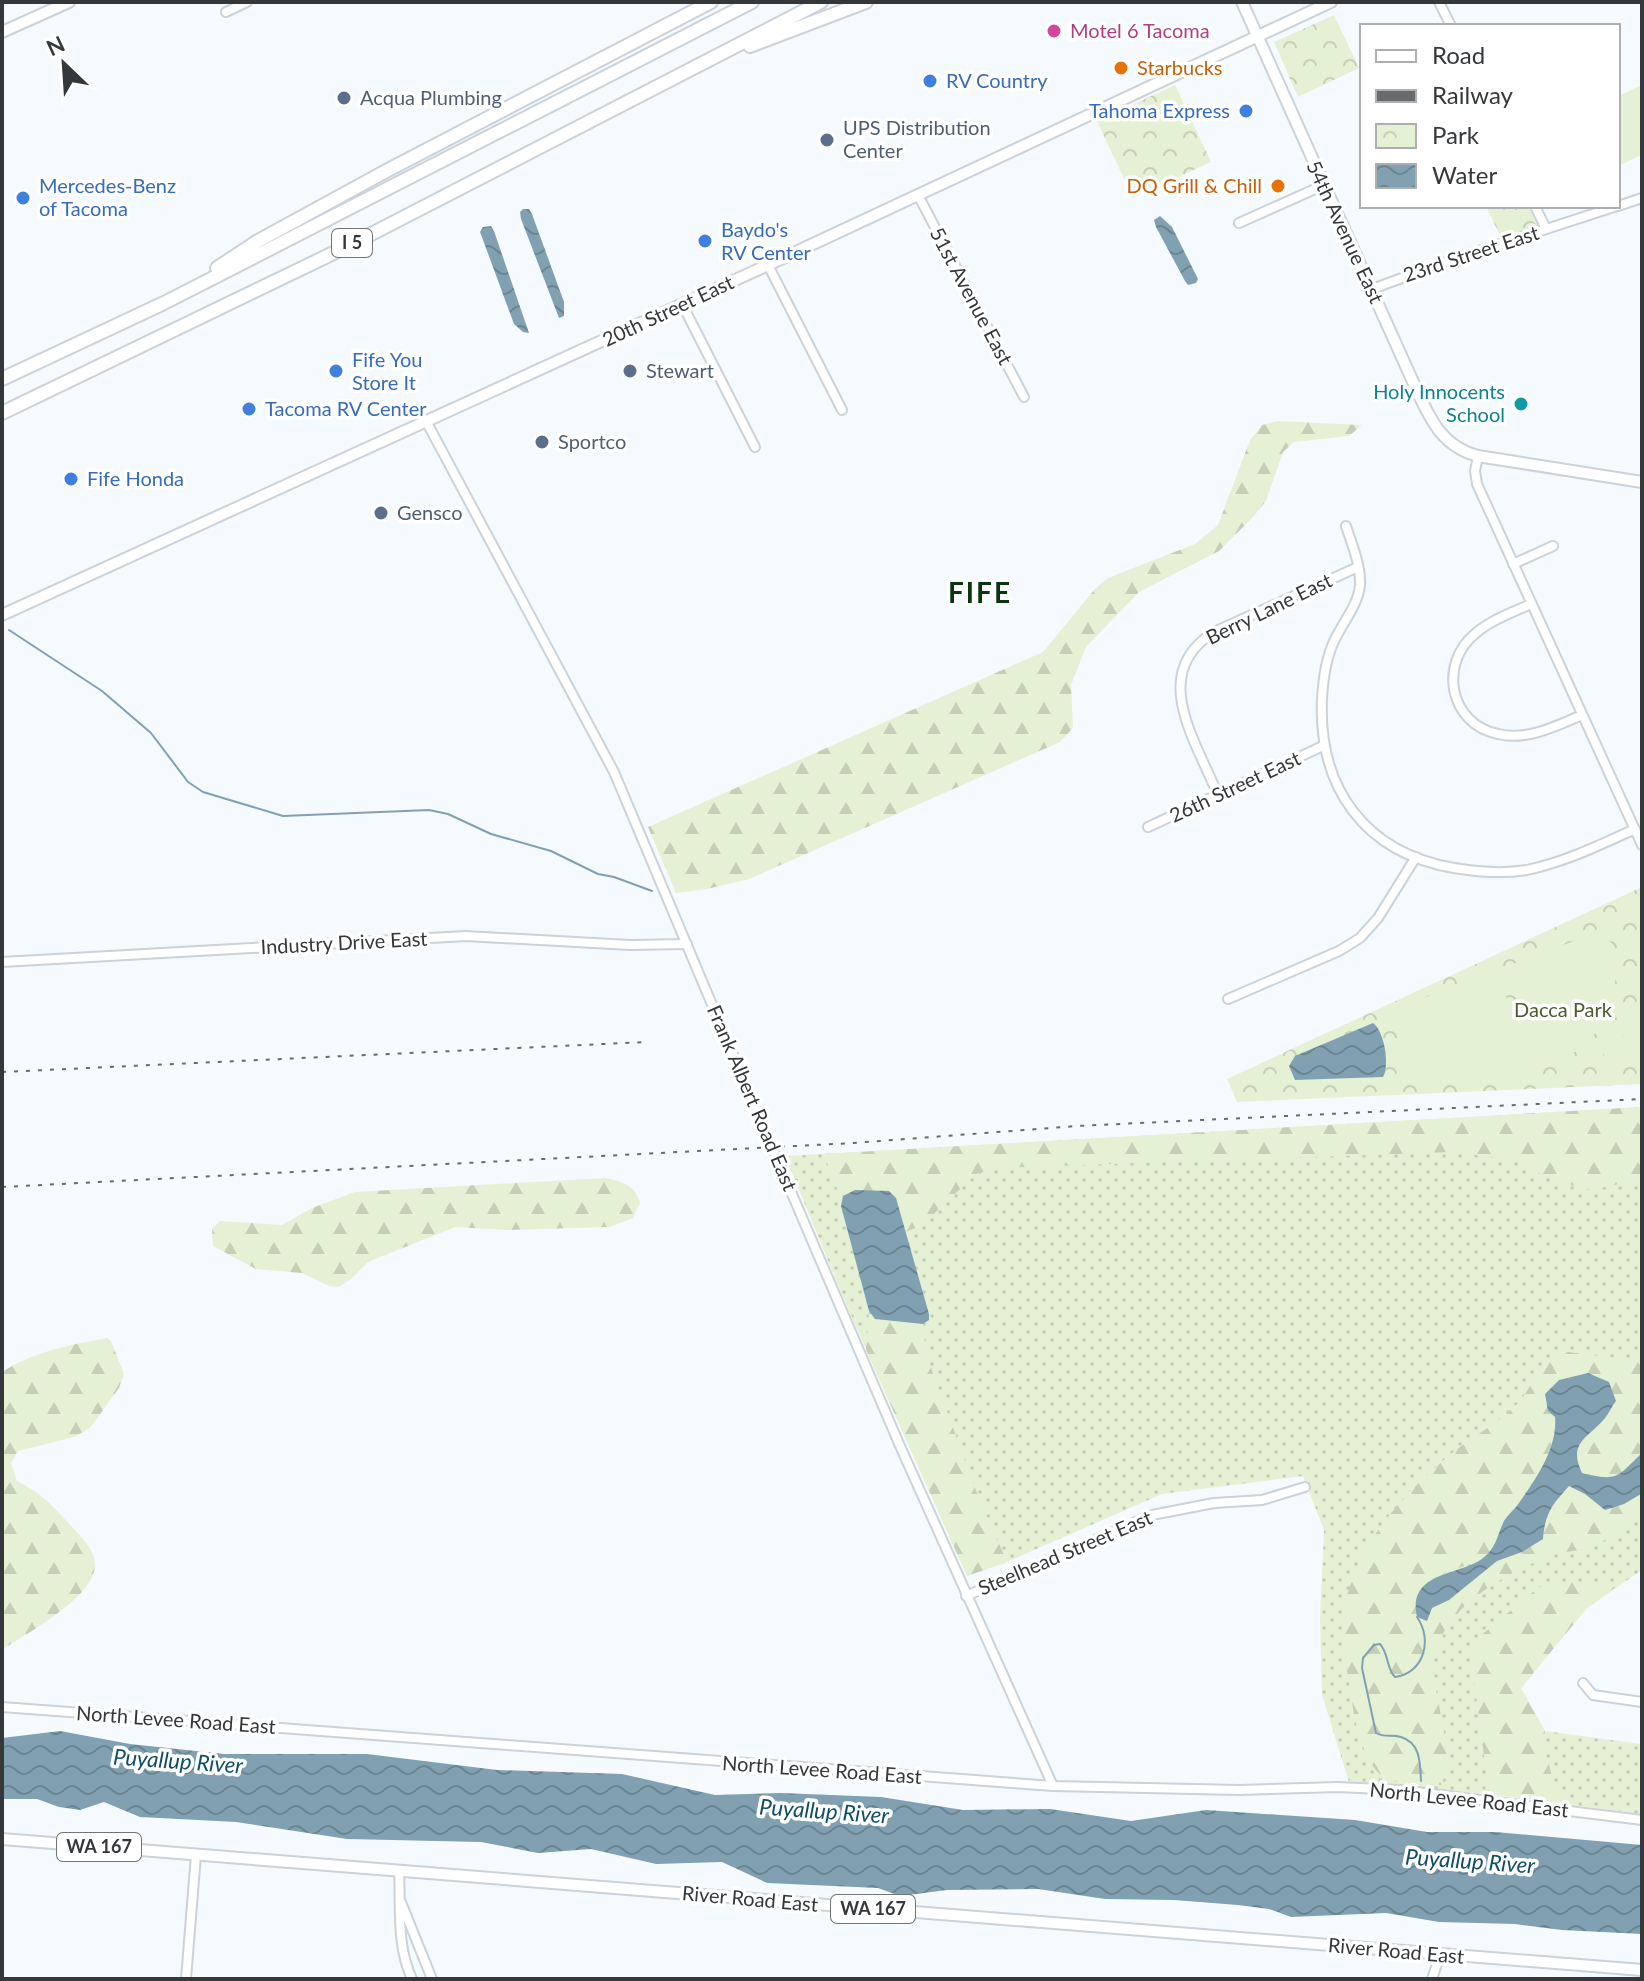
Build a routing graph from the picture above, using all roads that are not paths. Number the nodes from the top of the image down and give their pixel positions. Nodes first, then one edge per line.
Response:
1 (69, 2) edge
2 (247, 2) edge
3 (699, 2) edge
4 (711, 2) edge
5 (752, 2) edge
6 (821, 2) edge
7 (866, 2) edge
8 (1242, 2) edge
9 (1331, 2) edge
10 (1439, 2) edge
11 (226, 12) dead end
12 (1450, 24) edge
13 (2, 32) edge
14 (1256, 36) junction
15 (608, 55) junction
16 (699, 65) junction
17 (1324, 185) junction
18 (918, 195) junction
19 (1642, 198) edge
20 (1620, 205) edge
21 (1536, 208) edge
22 (1612, 208) edge
23 (1239, 223) dead end
24 (1546, 229) junction
25 (768, 265) junction
26 (1372, 289) junction
27 (164, 303) junction
28 (682, 304) junction
29 (2, 379) edge
30 (1024, 397) dead end
31 (842, 410) dead end
32 (2, 413) edge
33 (426, 421) junction
34 (755, 447) dead end
35 (1478, 456) junction
36 (1642, 482) edge
37 (1346, 526) dead end
38 (1553, 546) dead end
39 (1513, 564) junction
40 (1358, 567) junction
41 (1531, 604) junction
42 (2, 615) edge
43 (1582, 715) junction
44 (1323, 746) junction
45 (1218, 795) junction
46 (1148, 827) dead end
47 (1635, 829) junction
48 (1642, 845) edge
49 (1416, 857) junction
50 (687, 944) junction
51 (2, 962) edge
52 (1228, 999) dead end
53 (1305, 1487) dead end
54 (966, 1596) junction
55 (1583, 1683) dead end
56 (1642, 1702) edge
57 (2, 1707) edge
58 (1053, 1786) junction
59 (1642, 1820) edge
60 (2, 1839) edge
61 (196, 1855) junction
62 (399, 1871) junction
63 (401, 1901) junction
64 (1440, 1955) junction
65 (1642, 1970) edge
66 (186, 1979) edge
67 (412, 1979) edge
68 (432, 1979) edge
69 (1432, 1979) edge

1 - 13 main road
2 - 11 street
3 - 15 highway
4 - 15 highway
5 - 27 highway, I 5
6 - 16 highway, I 5
7 - 16 highway
8 - 14 main road, 54th Avenue East
9 - 14 main road, 20th Street East
10 - 12 street
14 - 17 main road, 54th Avenue East
14 - 18 main road, 20th Street East
15 - 27 highway
16 - 32 highway, I 5
17 - 23 street
17 - 26 main road, 54th Avenue East
18 - 25 main road, 20th Street East
18 - 30 street, 51st Avenue East
19 - 20 street, 23rd Street East
21 - 24 street
22 - 24 street, 23rd Street East
24 - 26 street, 23rd Street East
25 - 28 main road, 20th Street East
25 - 31 street
26 - 35 main road, 54th Avenue East
27 - 29 highway, I 5
28 - 33 main road, 20th Street East
28 - 34 street
33 - 42 main road, 20th Street East
33 - 50 street, Frank Albert Road East
35 - 36 main road
35 - 39 street
37 - 40 street
38 - 39 street
39 - 41 street
40 - 44 street
40 - 45 street, Berry Lane East
41 - 43 street
41 - 43 street
43 - 47 street
44 - 45 street, 26th Street East
44 - 49 street
45 - 46 street, 26th Street East
47 - 48 street
47 - 49 street
49 - 52 street
50 - 51 street, Industry Drive East
50 - 54 street, Frank Albert Road East, bridge
53 - 54 street, Steelhead Street East
54 - 58 street, Frank Albert Road East
55 - 56 street
57 - 58 street, North Levee Road East
58 - 59 street, North Levee Road East
60 - 61 main road, River Road East / WA 167
61 - 62 main road, River Road East / WA 167
61 - 66 street
62 - 63 street
62 - 64 main road, River Road East / WA 167
63 - 67 street
63 - 68 street
64 - 65 main road, River Road East / WA 167
64 - 69 street

